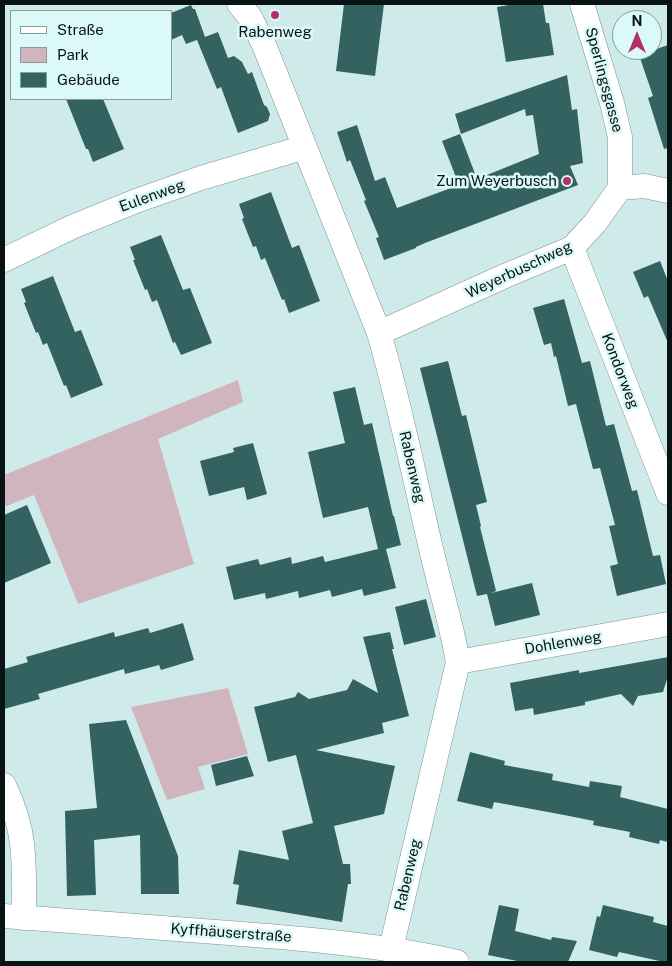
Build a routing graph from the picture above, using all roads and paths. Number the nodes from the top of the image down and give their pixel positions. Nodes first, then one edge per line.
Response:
1 (240, 4) edge
2 (582, 4) edge
3 (305, 147) junction
4 (620, 188) junction
5 (668, 191) edge
6 (572, 248) junction
7 (4, 260) edge
8 (379, 333) junction
9 (668, 493) edge
10 (668, 624) edge
11 (458, 662) junction
12 (4, 784) edge
13 (14, 917) edge
14 (391, 949) junction
15 (457, 962) edge

1 - 3 street, Rabenweg
2 - 4 street, Sperlingsgasse
3 - 7 street, Eulenweg
3 - 8 street, Rabenweg
4 - 5 street
4 - 6 street, Weyerbuschweg
6 - 8 street, Weyerbuschweg
6 - 9 street, Kondorweg
8 - 11 street, Rabenweg
10 - 11 street, Dohlenweg
11 - 14 street, Rabenweg
12 - 13 street
13 - 14 street, Kyffhäuserstraße
14 - 15 street, Kyffhäuserstraße

